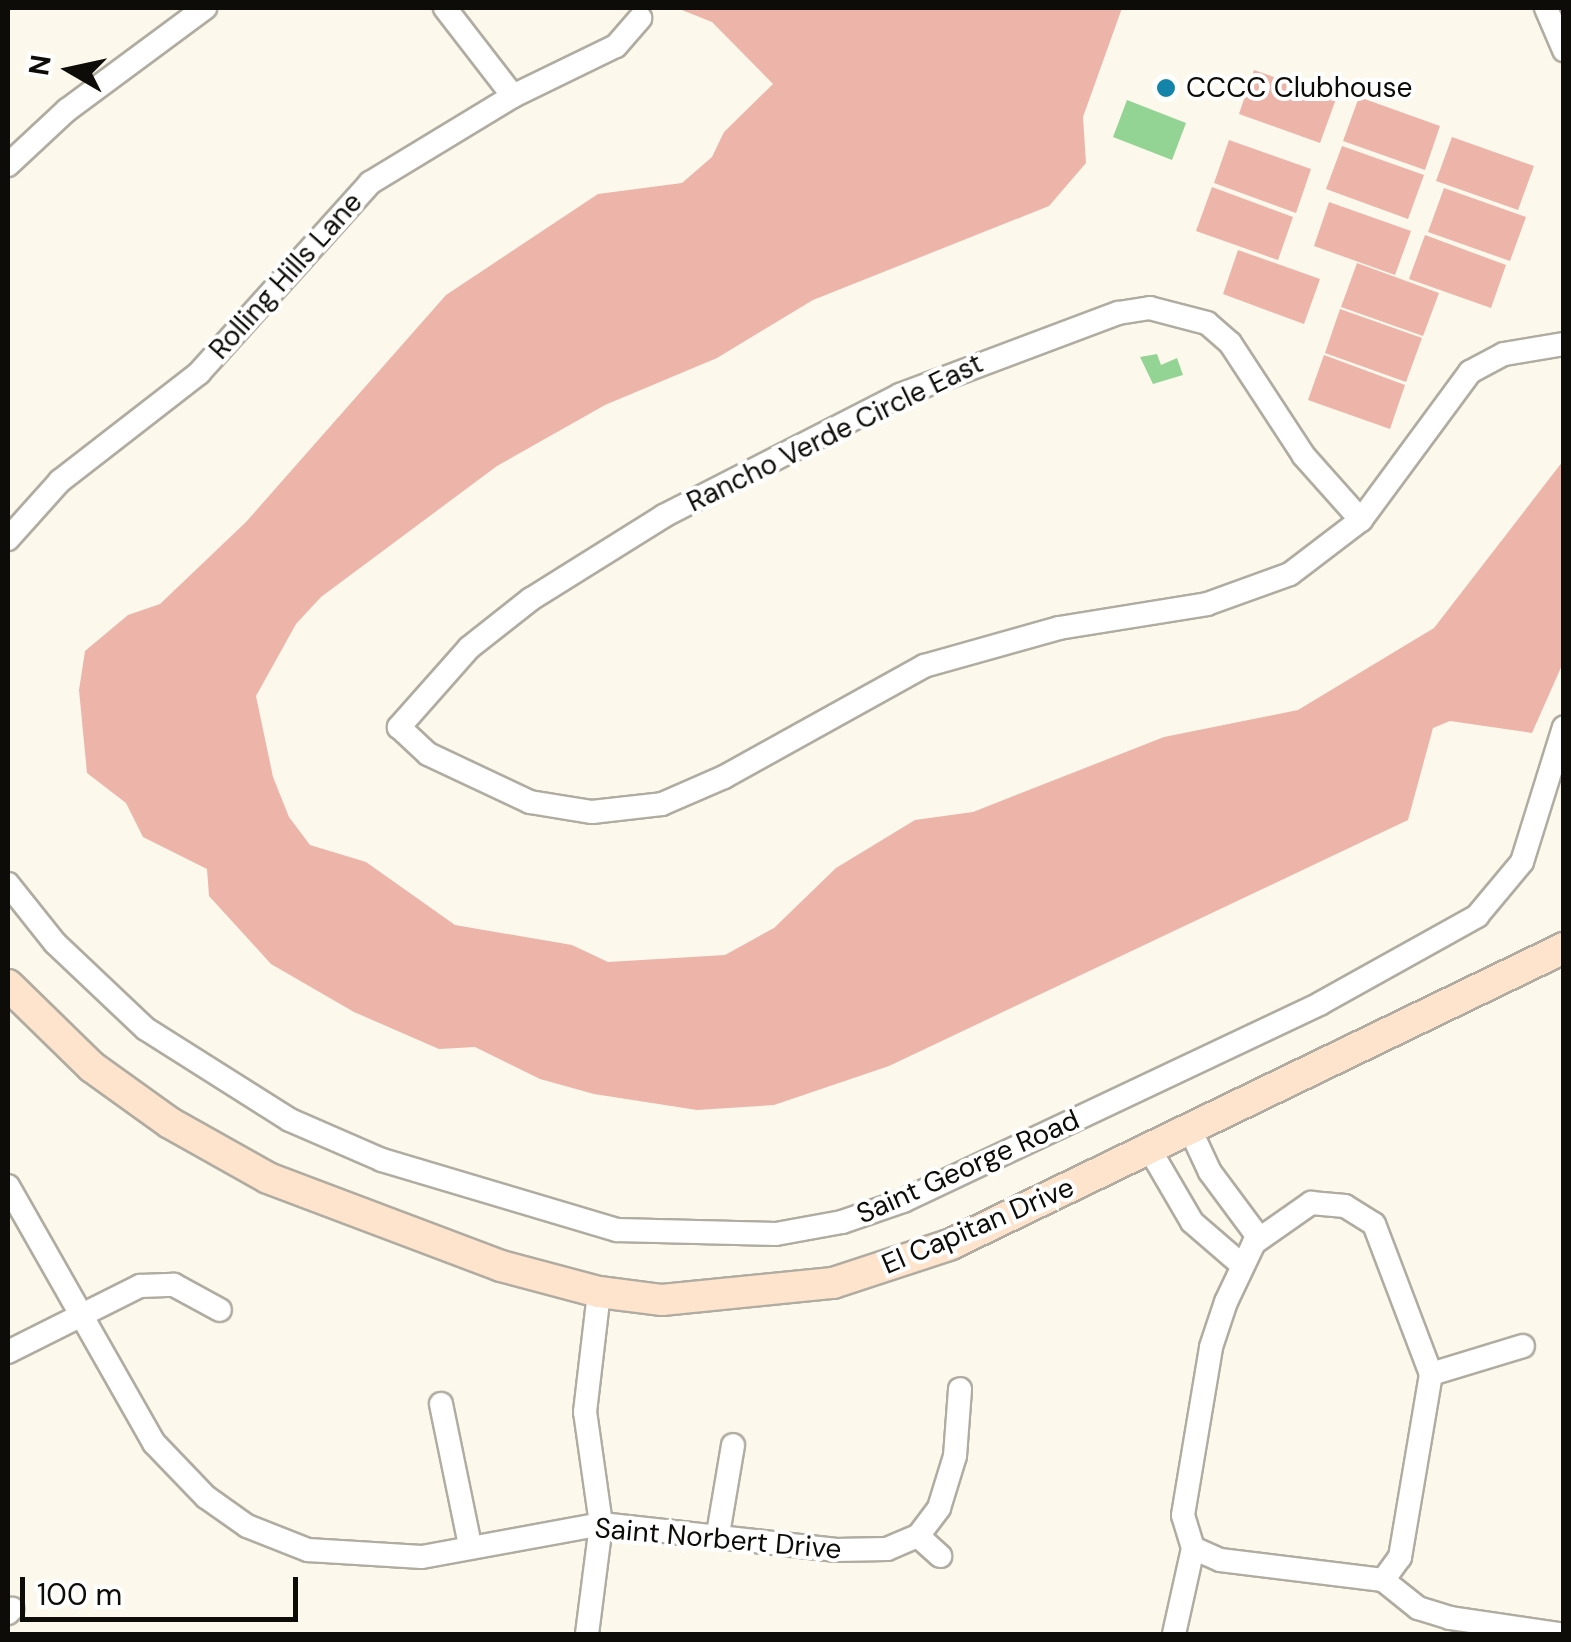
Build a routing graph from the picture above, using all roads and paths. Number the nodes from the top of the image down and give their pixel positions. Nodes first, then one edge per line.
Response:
1 (205, 8) edge
2 (445, 8) edge
3 (1546, 8) edge
4 (640, 18) dead end
5 (1564, 50) edge
6 (513, 96) junction
7 (8, 165) edge
8 (1564, 344) edge
9 (1360, 520) junction
10 (8, 539) edge
11 (1564, 727) edge
12 (8, 884) edge
13 (1564, 948) edge
14 (8, 985) edge
15 (1190, 1128) junction
16 (1150, 1150) junction
17 (8, 1186) edge
18 (1259, 1238) junction
19 (1244, 1266) junction
20 (599, 1292) junction
21 (220, 1310) dead end
22 (80, 1316) junction
23 (1523, 1346) dead end
24 (8, 1352) edge
25 (1431, 1374) junction
26 (960, 1389) dead end
27 (441, 1404) dead end
28 (733, 1445) dead end
29 (601, 1524) junction
30 (718, 1534) junction
31 (918, 1536) junction
32 (470, 1545) junction
33 (1192, 1548) junction
34 (940, 1556) dead end
35 (1384, 1580) junction
36 (587, 1634) edge
37 (1174, 1634) edge
38 (1559, 1634) edge

1 - 7 street
2 - 6 street
3 - 5 street
4 - 6 street, Rolling Hills Lane
6 - 10 street, Rolling Hills Lane
8 - 9 street
9 - 9 street, Rancho Verde Circle East
11 - 12 street, Saint George Road
13 - 15 street, El Capitan Drive
14 - 20 street, El Capitan Drive
15 - 16 street, El Capitan Drive
15 - 18 street
16 - 19 street
16 - 20 street, El Capitan Drive
17 - 22 street, Saint Norbert Drive
18 - 19 street
18 - 25 street
19 - 33 street
20 - 29 street
21 - 22 street
22 - 24 street
22 - 32 street, Saint Norbert Drive
23 - 25 street
25 - 35 street
26 - 31 street
27 - 32 street
28 - 30 street
29 - 30 street, Saint Norbert Drive
29 - 32 street, Saint Norbert Drive
29 - 36 street
30 - 31 street, Saint Norbert Drive
31 - 34 street
33 - 35 street
33 - 37 street
35 - 38 street

